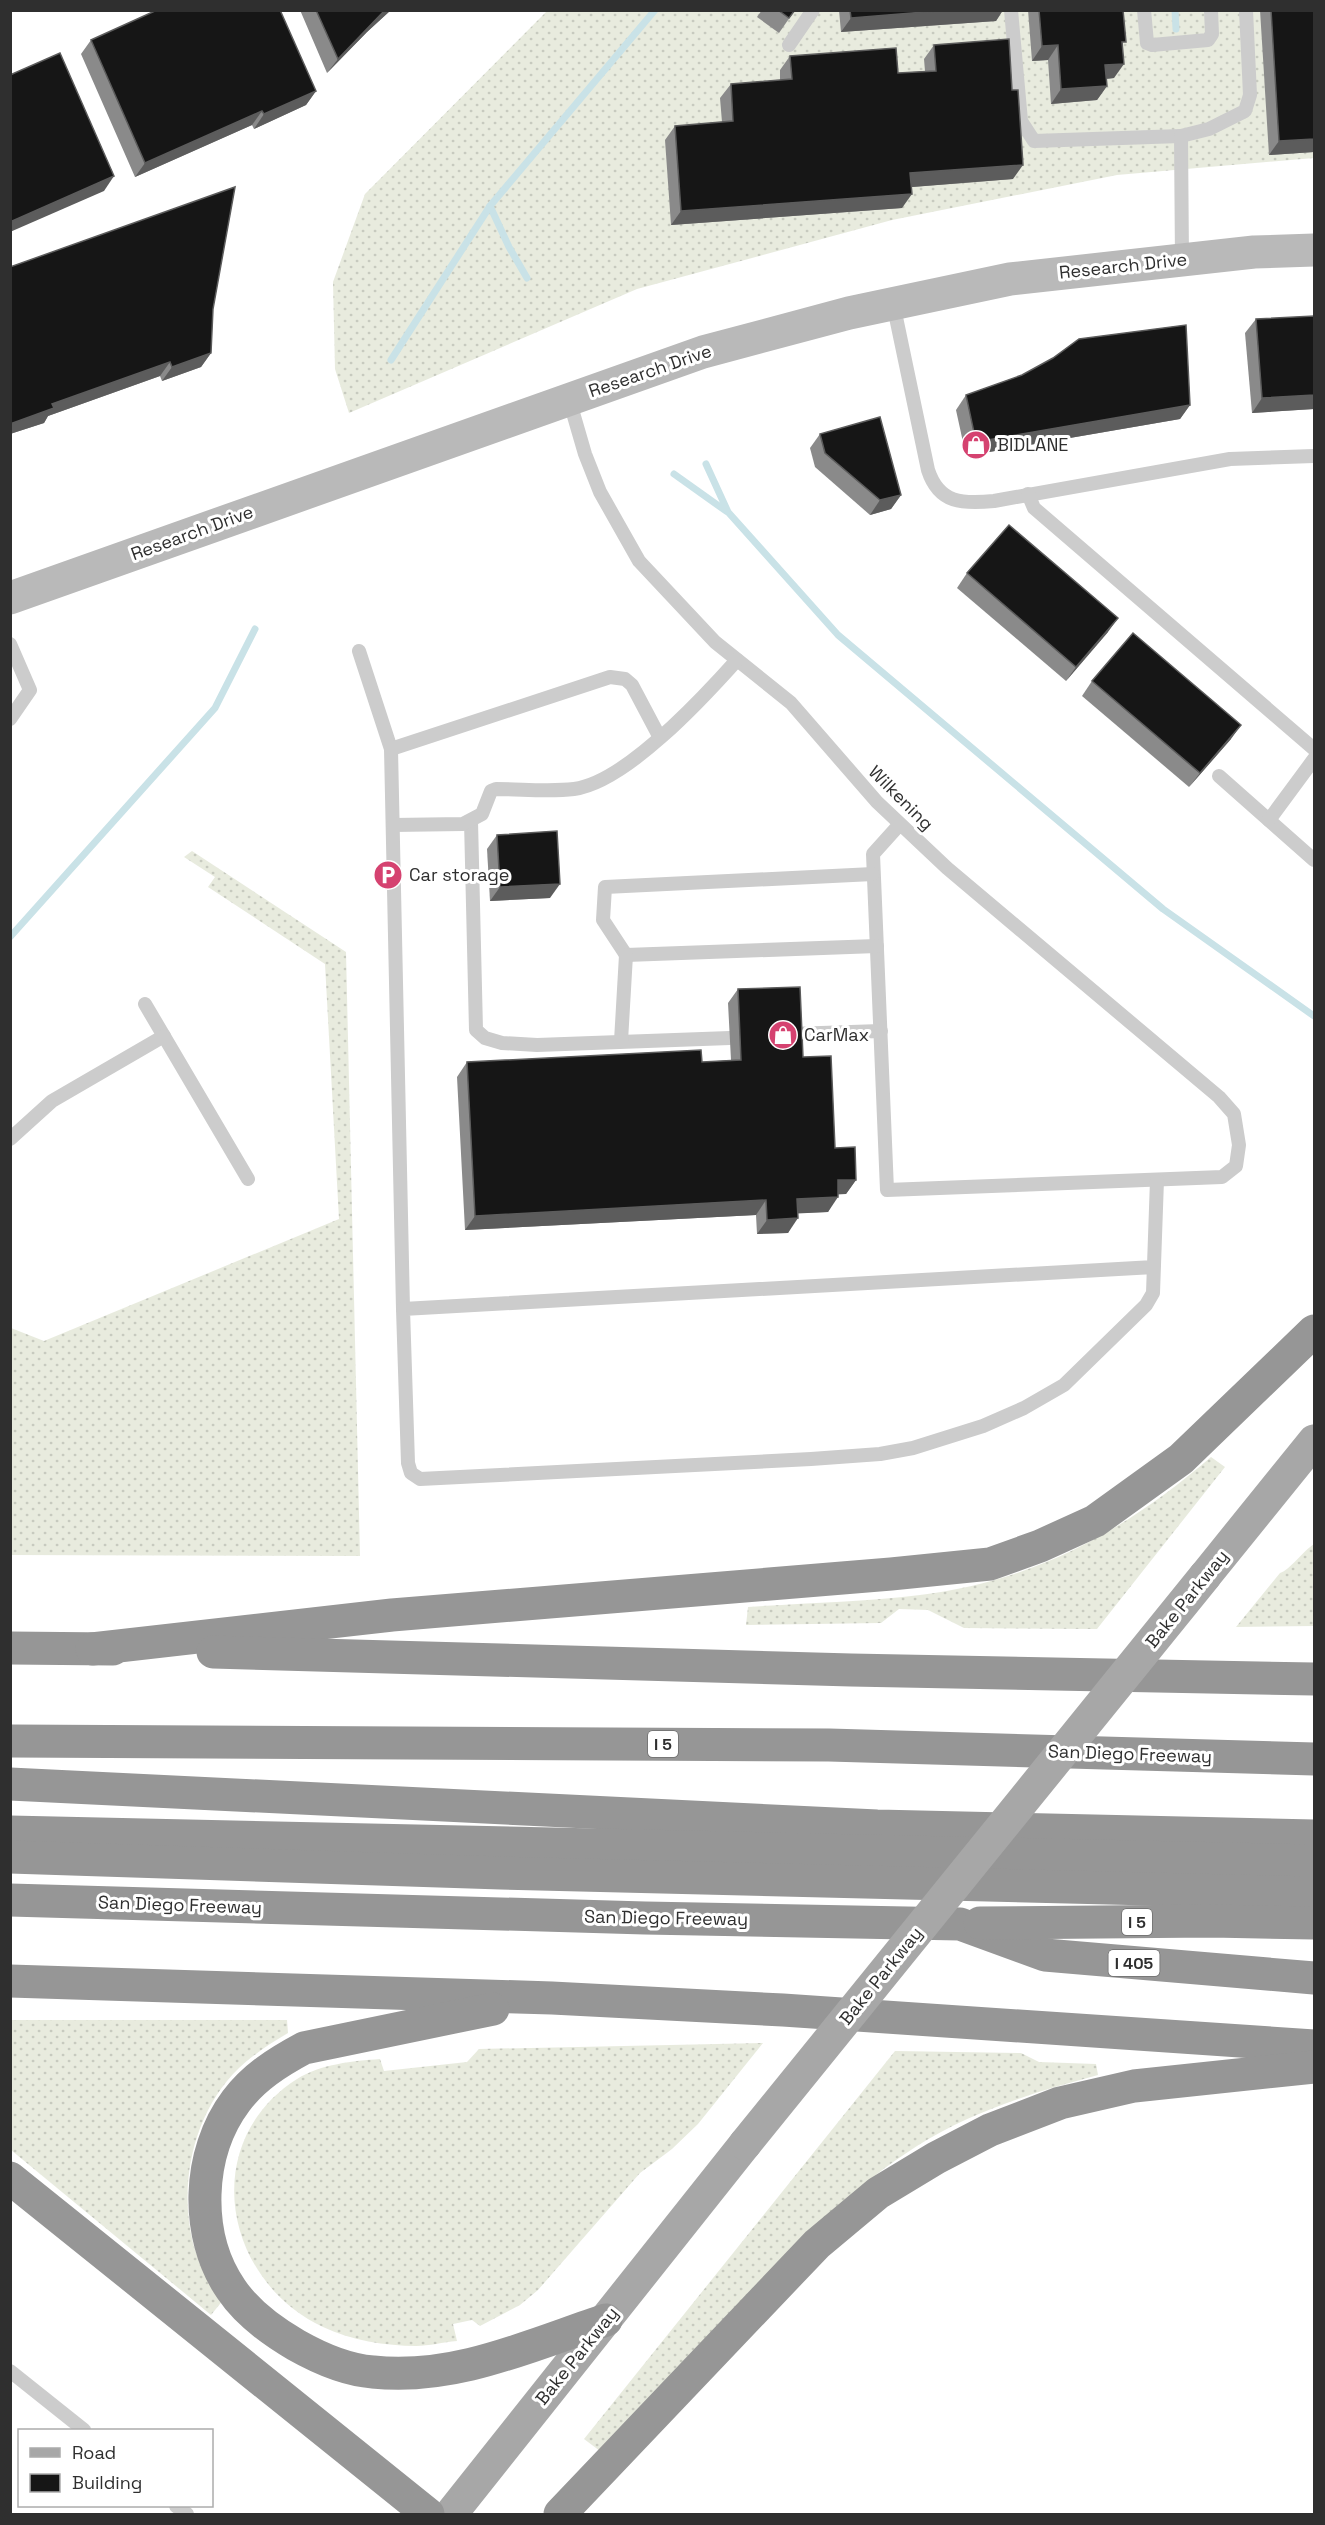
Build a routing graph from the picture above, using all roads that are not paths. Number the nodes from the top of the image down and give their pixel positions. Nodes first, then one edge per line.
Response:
1 (813, 10) edge
2 (1011, 10) edge
3 (1144, 10) edge
4 (1211, 10) edge
5 (1246, 10) edge
6 (789, 45) dead end
7 (1181, 136) junction
8 (1314, 250) edge
9 (1182, 260) junction
10 (892, 303) junction
11 (568, 399) junction
12 (1314, 456) edge
13 (1028, 494) junction
14 (10, 598) edge
15 (10, 644) edge
16 (359, 651) dead end
17 (737, 660) junction
18 (10, 719) edge
19 (659, 736) junction
20 (1314, 748) edge
21 (391, 749) junction
22 (1314, 759) edge
23 (1219, 776) edge
24 (1269, 820) junction
25 (471, 821) junction
26 (393, 825) junction
27 (900, 825) junction
28 (1314, 860) edge
29 (873, 874) junction
30 (877, 946) junction
31 (626, 955) junction
32 (145, 1004) dead end
33 (880, 1031) junction
34 (791, 1034) edge
35 (164, 1036) junction
36 (730, 1038) dead end
37 (621, 1041) junction
38 (10, 1139) edge
39 (248, 1179) dead end
40 (1157, 1180) junction
41 (1154, 1267) junction
42 (402, 1309) junction
43 (1314, 1330) edge
44 (1314, 1441) edge
45 (10, 1648) edge
46 (92, 1649) junction
47 (1314, 1679) edge
48 (10, 1741) edge
49 (1314, 1759) edge
50 (10, 1784) edge
51 (10, 1832) edge
52 (1314, 1836) edge
53 (10, 1857) edge
54 (1314, 1861) edge
55 (1314, 1893) edge
56 (10, 1900) edge
57 (1314, 1923) edge
58 (960, 1924) junction
59 (1314, 1978) edge
60 (10, 1981) edge
61 (552, 1998) junction
62 (1314, 2046) edge
63 (1314, 2067) edge
64 (10, 2178) edge
65 (606, 2320) junction
66 (10, 2371) edge
67 (83, 2429) edge
68 (428, 2514) edge
69 (451, 2514) edge
70 (560, 2514) edge

1 - 6 lane
2 - 7 lane
3 - 4 lane
5 - 7 lane
7 - 9 lane
8 - 9 main road, Research Drive
9 - 10 main road, Research Drive
10 - 11 main road, Research Drive
10 - 13 lane
11 - 14 main road, Research Drive
11 - 17 lane, Wilkening
12 - 13 lane
13 - 20 lane
15 - 18 lane
16 - 21 lane
17 - 19 lane
17 - 27 lane, Wilkening
19 - 21 lane
19 - 25 lane
21 - 26 lane
22 - 24 lane
23 - 24 lane
24 - 28 lane
25 - 26 lane
25 - 37 lane
26 - 42 lane
27 - 29 lane
27 - 40 lane, Wilkening
29 - 30 lane
29 - 31 lane
30 - 31 lane
30 - 33 lane
31 - 37 lane
32 - 35 lane
33 - 34 lane
33 - 40 lane
35 - 38 lane
35 - 39 lane
36 - 37 lane
40 - 41 lane
41 - 42 lane
41 - 42 lane
43 - 46 highway
44 - 65 main road, Bake Parkway, bridge
45 - 46 highway
46 - 47 highway
48 - 49 highway, San Diego Freeway / I 5
50 - 52 highway
51 - 54 highway
53 - 55 highway
56 - 58 highway, San Diego Freeway / I 5
57 - 58 highway, I 5
58 - 59 highway, San Diego Freeway / I 405
60 - 61 highway
61 - 62 highway
61 - 65 highway
63 - 70 highway
64 - 68 highway
65 - 69 main road, Bake Parkway
66 - 67 lane

